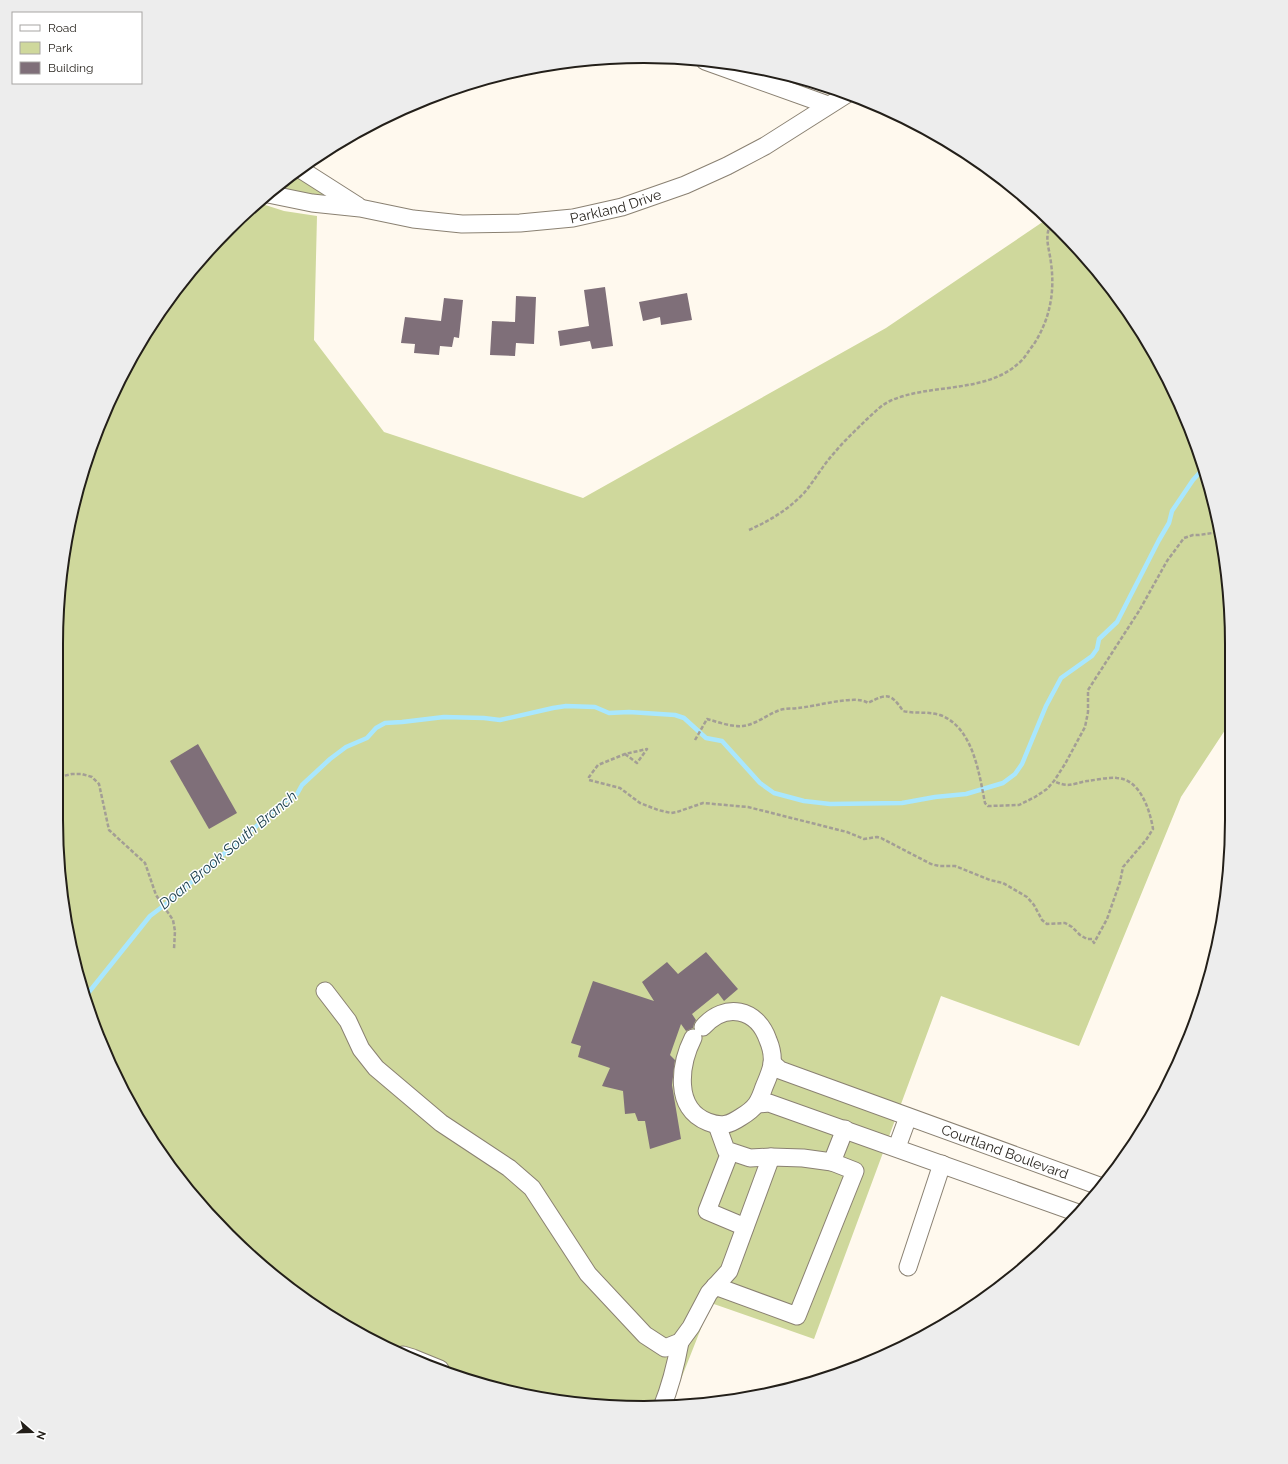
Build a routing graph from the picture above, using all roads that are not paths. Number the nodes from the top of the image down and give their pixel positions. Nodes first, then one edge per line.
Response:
1 (732, 70) edge
2 (841, 98) edge
3 (828, 105) junction
4 (305, 172) edge
5 (275, 195) edge
6 (360, 208) junction
7 (325, 991) dead end
8 (772, 1063) junction
9 (758, 1104) junction
10 (908, 1116) junction
11 (716, 1125) junction
12 (845, 1129) junction
13 (897, 1147) junction
14 (730, 1152) junction
15 (771, 1157) junction
16 (832, 1162) junction
17 (942, 1164) junction
18 (1096, 1185) edge
19 (1073, 1211) edge
20 (745, 1227) junction
21 (908, 1267) dead end
22 (714, 1286) junction
23 (680, 1342) junction
24 (665, 1400) edge

1 - 3 street
2 - 3 street, Parkland Drive
3 - 6 street, Parkland Drive
4 - 6 street, Parkland Drive
5 - 6 street, Parkland Drive
7 - 23 street
8 - 9 street
8 - 10 street, Courtland Boulevard
8 - 11 street
9 - 11 street
9 - 12 street
10 - 13 street
10 - 18 street, Courtland Boulevard
11 - 14 street
12 - 13 street
12 - 16 street
13 - 17 street
14 - 15 street
14 - 20 street
15 - 16 street
15 - 20 street
16 - 22 street
17 - 19 street
17 - 21 street
20 - 22 street
22 - 23 street
23 - 24 street

